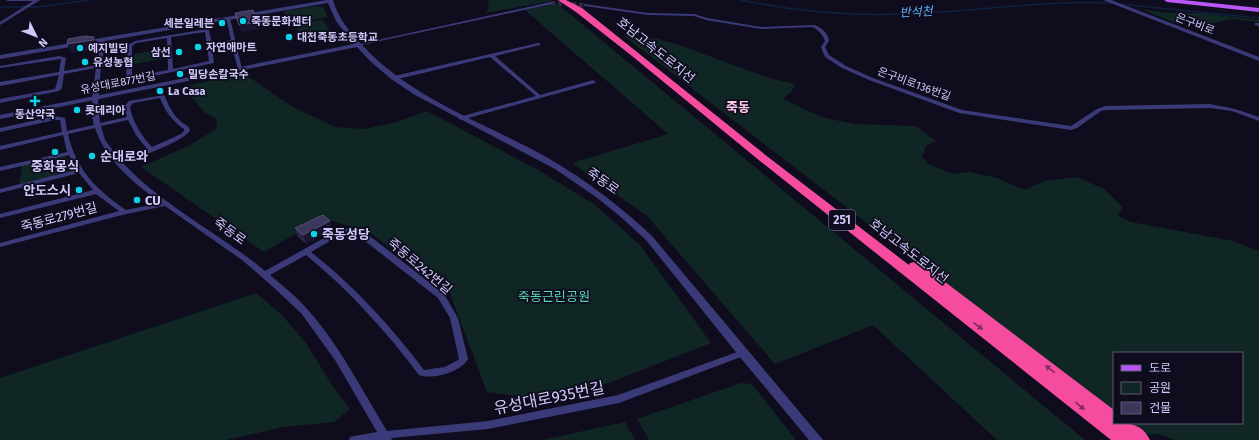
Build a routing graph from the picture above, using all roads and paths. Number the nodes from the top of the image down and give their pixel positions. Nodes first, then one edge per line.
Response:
1 (8, 0) edge
2 (15, 0) edge
3 (38, 0) edge
4 (568, 0) edge
5 (1106, 0) edge
6 (1167, 0) edge
7 (1206, 0) edge
8 (330, 1) edge
9 (556, 1) edge
10 (585, 5) tunnel mouth
11 (1259, 6) edge
12 (1259, 10) edge
13 (228, 18) junction
14 (811, 19) dead end
15 (0, 24) edge
16 (813, 26) junction
17 (170, 36) junction
18 (103, 39) junction
19 (233, 41) junction
20 (538, 44) dead end
21 (357, 45) junction
22 (210, 46) junction
23 (27, 52) junction
24 (491, 55) junction
25 (0, 56) edge
26 (1259, 59) edge
27 (128, 61) junction
28 (24, 63) junction
29 (99, 66) junction
30 (0, 67) edge
31 (240, 69) junction
32 (171, 71) junction
33 (61, 72) junction
34 (394, 78) junction
35 (593, 82) dead end
36 (0, 84) edge
37 (540, 96) junction
38 (96, 97) junction
39 (0, 102) edge
40 (0, 117) edge
41 (130, 118) junction
42 (461, 118) junction
43 (1259, 119) edge
44 (98, 126) junction
45 (0, 130) edge
46 (64, 135) junction
47 (0, 148) edge
48 (151, 150) junction
49 (70, 153) junction
50 (118, 162) junction
51 (0, 169) edge
52 (80, 171) junction
53 (0, 191) edge
54 (98, 192) junction
55 (167, 204) junction
56 (125, 212) junction
57 (0, 216) edge
58 (0, 245) edge
59 (306, 252) junction
60 (264, 275) junction
61 (742, 353) junction
62 (1113, 418) edge
63 (1121, 424) edge
64 (386, 438) edge
65 (354, 440) edge
66 (817, 440) edge
67 (1123, 440) edge
68 (1141, 440) edge

1 - 2 street
2 - 3 street
3 - 15 street
62 -> 4 highway, 호남고속도로지선 / 251
5 - 26 street, 은구비로
6 - 12 main road
7 - 11 main road
8 - 13 street, 죽동로
8 - 21 street, 죽동로
9 - 21 street, 유성대로877번길
9 -> 67 highway, 호남고속도로지선 / 251
10 - 16 street
13 - 18 street, 죽동로
13 - 19 street
14 - 16 street
16 - 43 street, 은구비로136번길
17 - 22 street
17 - 27 street
17 - 32 street
18 - 23 street, 죽동로
18 - 29 street, 죽동로
19 - 22 street
19 - 31 street
20 - 24 street
21 - 31 street, 유성대로877번길
21 - 34 street, 죽동로
22 - 32 street
23 - 25 street, 죽동로
23 - 28 street
24 - 34 street
24 - 37 street
27 - 29 street
27 - 32 street
28 - 30 street
28 - 33 street
29 - 33 street
29 - 38 street, 죽동로
31 - 38 street, 유성대로877번길
33 - 36 street
33 - 39 street
34 - 42 street, 죽동로
35 - 37 street
37 - 42 street
38 - 40 street, 유성대로877번길
38 - 44 street, 죽동로
41 - 44 street
41 - 48 street
41 - 48 street
42 - 61 street, 죽동로
44 - 46 street
44 - 50 street, 죽동로
45 - 46 street, 죽동로279번길
46 - 47 street
46 - 49 street, 죽동로279번길
48 - 50 street
49 - 51 street
49 - 52 street, 죽동로279번길
50 - 55 street, 죽동로
52 - 53 street
52 - 54 street, 죽동로279번길
54 - 56 street, 죽동로279번길
54 - 57 street, 죽동로279번길
55 - 56 street, 죽동로279번길
55 - 60 street, 죽동로
56 - 58 street, 죽동로279번길
59 - 59 street, 죽동로242번길
59 - 60 street, 죽동로242번길
60 - 64 street, 죽동로
61 - 64 street, 유성대로935번길
61 - 66 street, 죽동로
63 - 68 highway
64 - 65 street, 유성대로935번길

